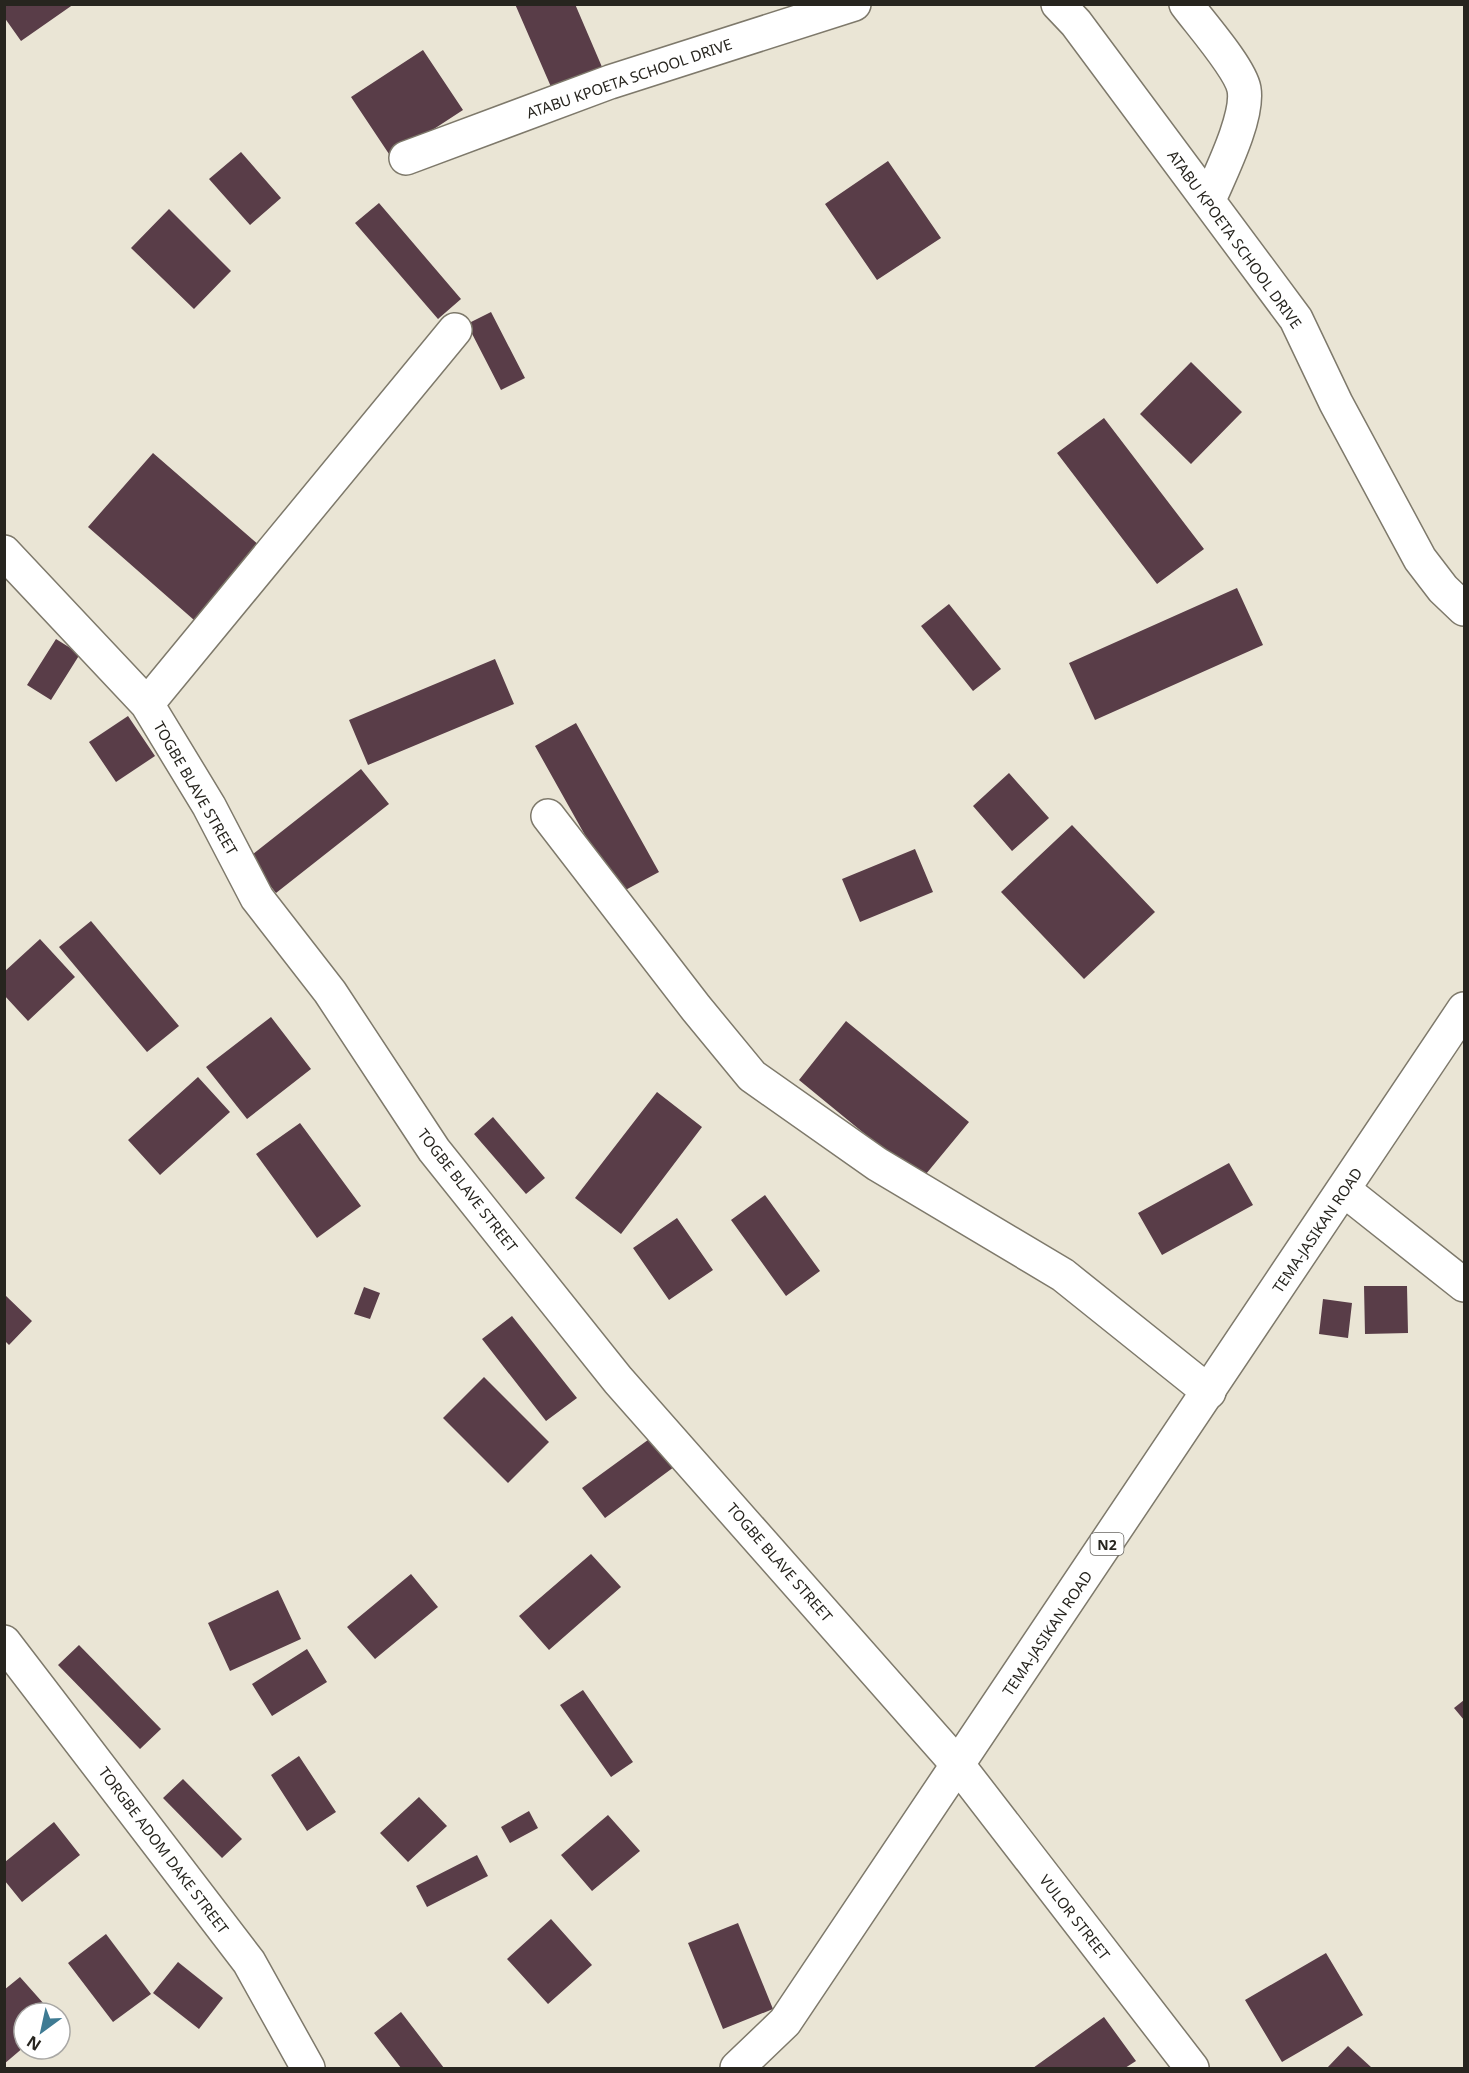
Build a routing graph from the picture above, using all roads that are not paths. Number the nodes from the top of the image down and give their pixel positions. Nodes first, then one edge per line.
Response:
1 (854, 4) edge
2 (1058, 4) edge
3 (1186, 4) edge
4 (406, 158) dead end
5 (1209, 200) junction
6 (455, 330) dead end
7 (4, 552) edge
8 (1464, 609) edge
9 (147, 704) junction
10 (548, 816) dead end
11 (1464, 1009) edge
12 (1344, 1190) junction
13 (1464, 1285) edge
14 (1209, 1392) junction
15 (4, 1642) edge
16 (958, 1765) junction
17 (308, 2068) edge
18 (737, 2068) edge
19 (1192, 2068) edge

1 - 4 main road, ATABU KPOETA SCHOOL DRIVE
2 - 5 main road, ATABU KPOETA SCHOOL DRIVE
3 - 5 main road
5 - 8 main road, ATABU KPOETA SCHOOL DRIVE
6 - 9 main road
7 - 9 main road, TOGBE BLAVE STREET
9 - 16 main road, TOGBE BLAVE STREET
10 - 14 main road
11 - 12 main road, TEMA-JASIKAN ROAD / N2
12 - 13 main road
12 - 14 main road, TEMA-JASIKAN ROAD / N2
14 - 16 main road, TEMA-JASIKAN ROAD / N2
15 - 17 main road, TORGBE ADOM DAKE STREET
16 - 18 main road, TEMA-JASIKAN ROAD / N2
16 - 19 main road, VULOR STREET

